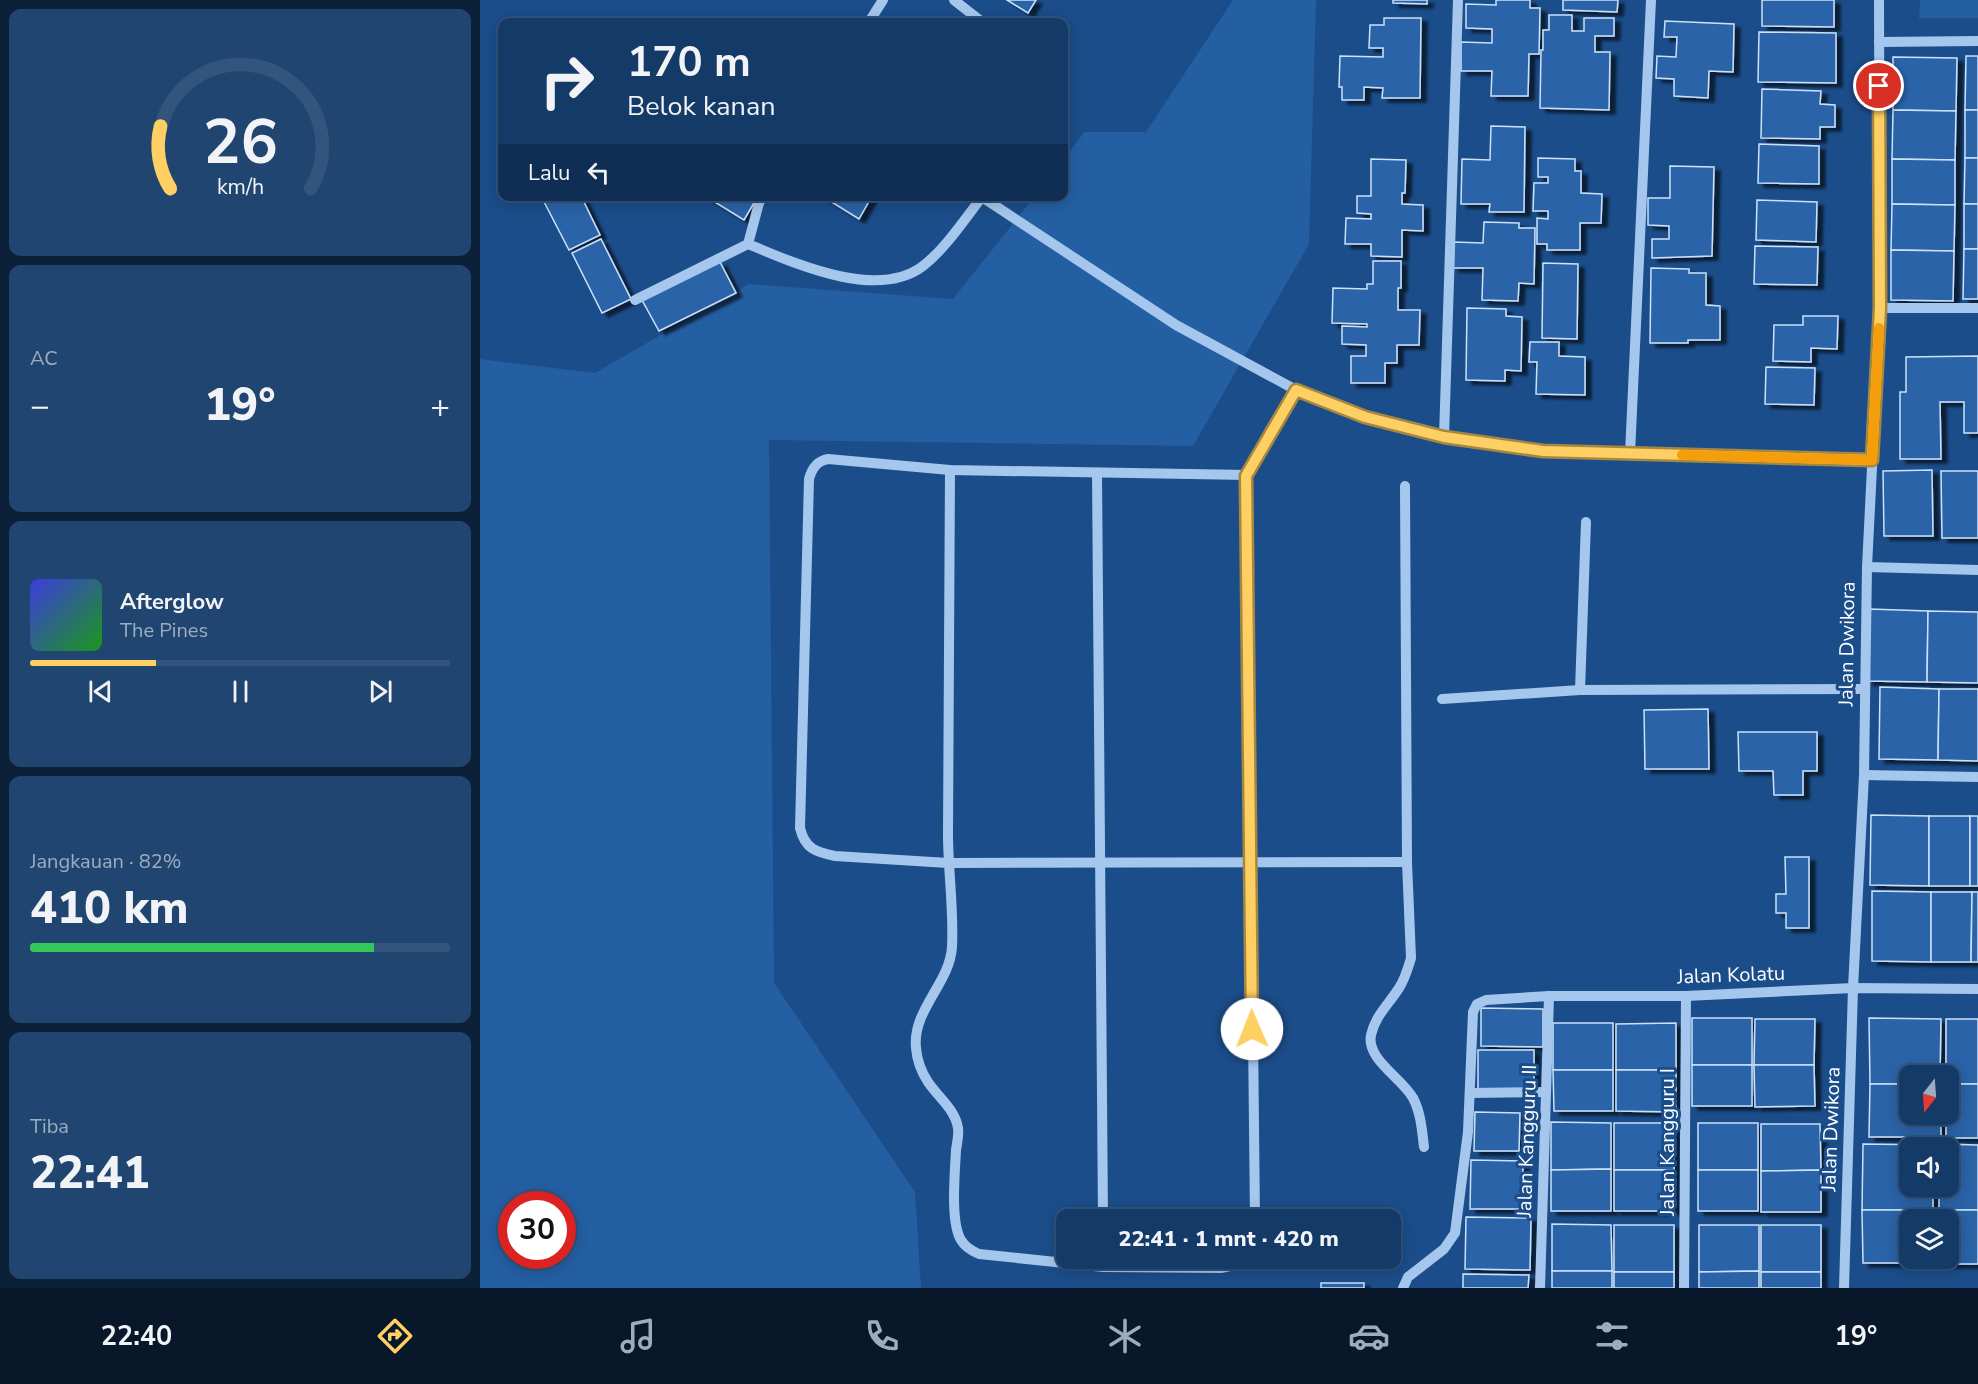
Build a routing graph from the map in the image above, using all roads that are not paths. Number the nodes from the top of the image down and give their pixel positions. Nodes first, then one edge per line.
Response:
1 (883, 0) edge
2 (954, 0) edge
3 (1458, 0) edge
4 (1651, 0) edge
5 (1879, 0) edge
6 (872, 18) edge
7 (977, 18) edge
8 (1978, 40) edge
9 (1879, 42) junction
10 (760, 201) edge
11 (979, 201) edge
12 (988, 201) edge
13 (748, 244) junction
14 (635, 300) dead end
15 (1880, 308) junction
16 (1978, 308) edge
17 (1296, 390) junction
18 (1444, 437) junction
19 (1630, 454) junction
20 (1872, 460) junction
21 (950, 470) junction
22 (1097, 473) junction
23 (1246, 476) junction
24 (1405, 486) dead end
25 (1586, 522) dead end
26 (1867, 567) junction
27 (1978, 570) edge
28 (1864, 689) junction
29 (1580, 690) junction
30 (1442, 699) dead end
31 (1864, 775) junction
32 (1978, 777) edge
33 (1251, 861) junction
34 (1100, 862) junction
35 (1407, 862) junction
36 (948, 863) junction
37 (1853, 988) junction
38 (1978, 989) edge
39 (1549, 996) junction
40 (1686, 996) junction
41 (1546, 1092) junction
42 (1470, 1093) junction
43 (1424, 1148) dead end
44 (1102, 1209) edge
45 (1255, 1209) edge
46 (1056, 1260) edge
47 (1403, 1288) edge
48 (1540, 1288) edge
49 (1684, 1288) edge
50 (1844, 1288) edge

1 - 6 street
2 - 7 street
3 - 18 street
4 - 19 street
5 - 9 street, Jalan Dwikora
8 - 9 street
9 - 15 street, Jalan Dwikora
10 - 13 street
11 - 13 street
12 - 17 street
13 - 14 street
15 - 16 street
15 - 20 street, Jalan Dwikora
17 - 18 street
17 - 23 street
18 - 19 street
19 - 20 street
20 - 26 street, Jalan Dwikora
21 - 22 street
21 - 36 street
21 - 36 street
22 - 23 street
22 - 34 street
23 - 33 street
24 - 35 street
25 - 29 street
26 - 27 street
26 - 28 street, Jalan Dwikora
28 - 29 street
28 - 31 street, Jalan Dwikora
29 - 30 street
31 - 32 street
31 - 37 street, Jalan Dwikora
33 - 34 street
33 - 35 street
33 - 45 street
34 - 36 street
34 - 44 street
35 - 43 street
36 - 46 street
37 - 38 street, Jalan Kolatu
37 - 40 street, Jalan Kolatu
37 - 50 street, Jalan Dwikora
39 - 40 street, Jalan Kolatu
39 - 41 street, Jalan Kangguru II
39 - 42 street, Jalan Kolatu
40 - 49 street, Jalan Kangguru I
41 - 42 street
41 - 48 street, Jalan Kangguru II
42 - 47 street

